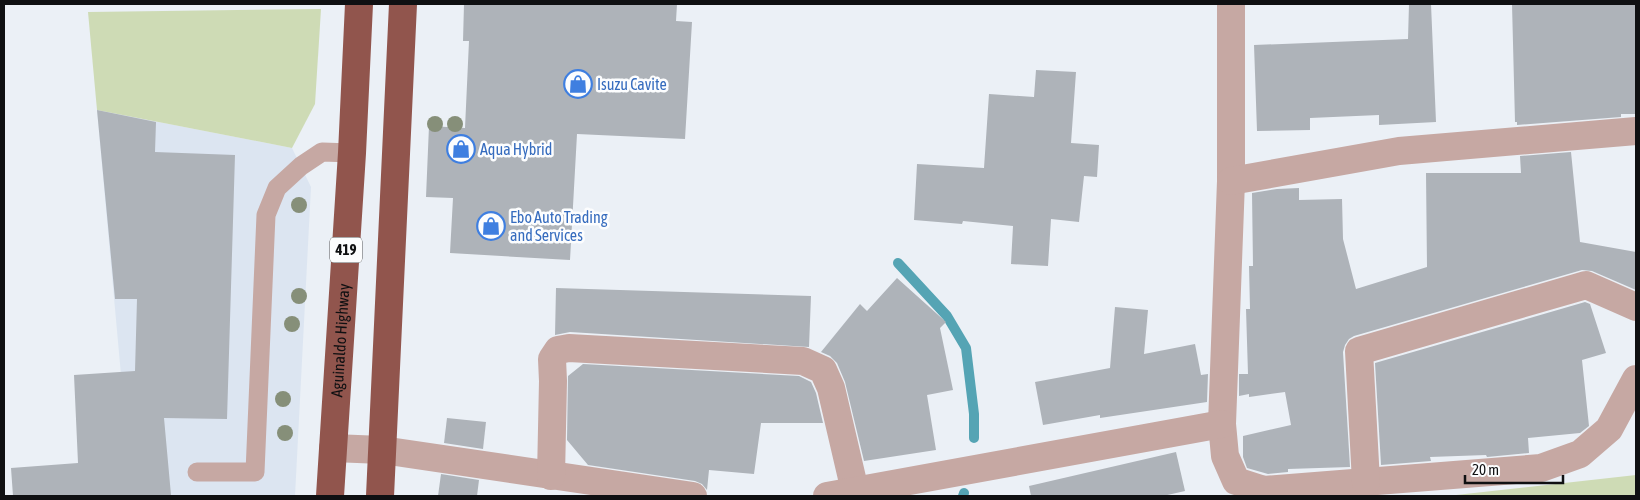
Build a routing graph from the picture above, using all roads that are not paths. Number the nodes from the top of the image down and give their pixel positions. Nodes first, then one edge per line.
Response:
1 (359, 4) edge
2 (403, 4) edge
3 (1231, 4) edge
4 (1636, 131) edge
5 (352, 154) junction
6 (1230, 180) junction
7 (1636, 307) edge
8 (1636, 379) edge
9 (1222, 424) junction
10 (333, 448) junction
11 (382, 450) junction
12 (197, 472) dead end
13 (551, 476) junction
14 (1366, 482) junction
15 (855, 491) junction
16 (330, 496) edge
17 (380, 496) edge
18 (693, 496) edge
19 (826, 496) edge

1 - 5 highway, Aguinaldo Highway / 419
2 - 11 highway
3 - 6 street
4 - 6 street
5 - 10 highway, Aguinaldo Highway / 419
5 - 12 lane
6 - 9 street
7 - 14 street
8 - 14 street
9 - 14 street
9 - 15 street
10 - 11 street
10 - 16 highway, Aguinaldo Highway / 419
11 - 13 street
11 - 17 highway
13 - 15 street
13 - 18 street
15 - 19 street

